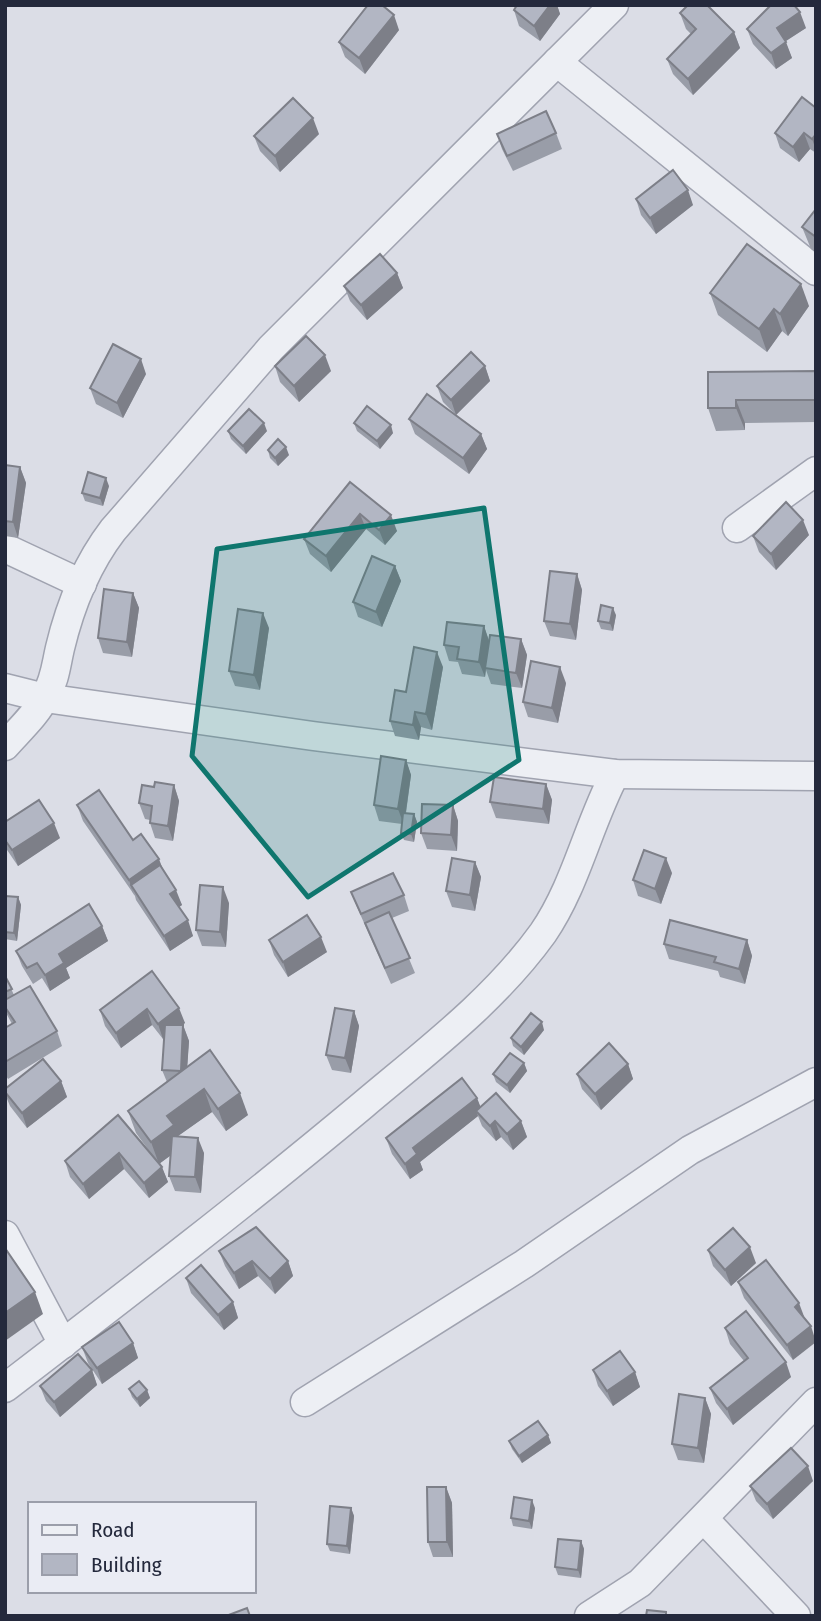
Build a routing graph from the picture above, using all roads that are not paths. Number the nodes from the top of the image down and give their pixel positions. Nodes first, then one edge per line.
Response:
1 (614, 5) edge
2 (557, 62) junction
3 (816, 271) edge
4 (816, 471) edge
5 (737, 528) dead end
6 (5, 548) edge
7 (82, 584) junction
8 (5, 688) edge
9 (45, 698) junction
10 (5, 746) edge
11 (615, 774) junction
12 (816, 776) edge
13 (816, 1082) edge
14 (5, 1235) edge
15 (63, 1344) junction
16 (5, 1388) edge
17 (305, 1402) dead end
18 (816, 1402) edge
19 (704, 1519) junction
20 (640, 1583) junction
21 (589, 1616) edge
22 (618, 1616) edge
23 (796, 1616) edge

1 - 2 street
2 - 3 street
2 - 7 street
4 - 5 street
6 - 7 street
7 - 9 street
8 - 9 street
9 - 10 street
9 - 11 street
11 - 12 street
11 - 15 street
13 - 17 street
14 - 15 street
15 - 16 street
18 - 19 street
19 - 20 street
19 - 23 street
20 - 21 street
20 - 22 street

